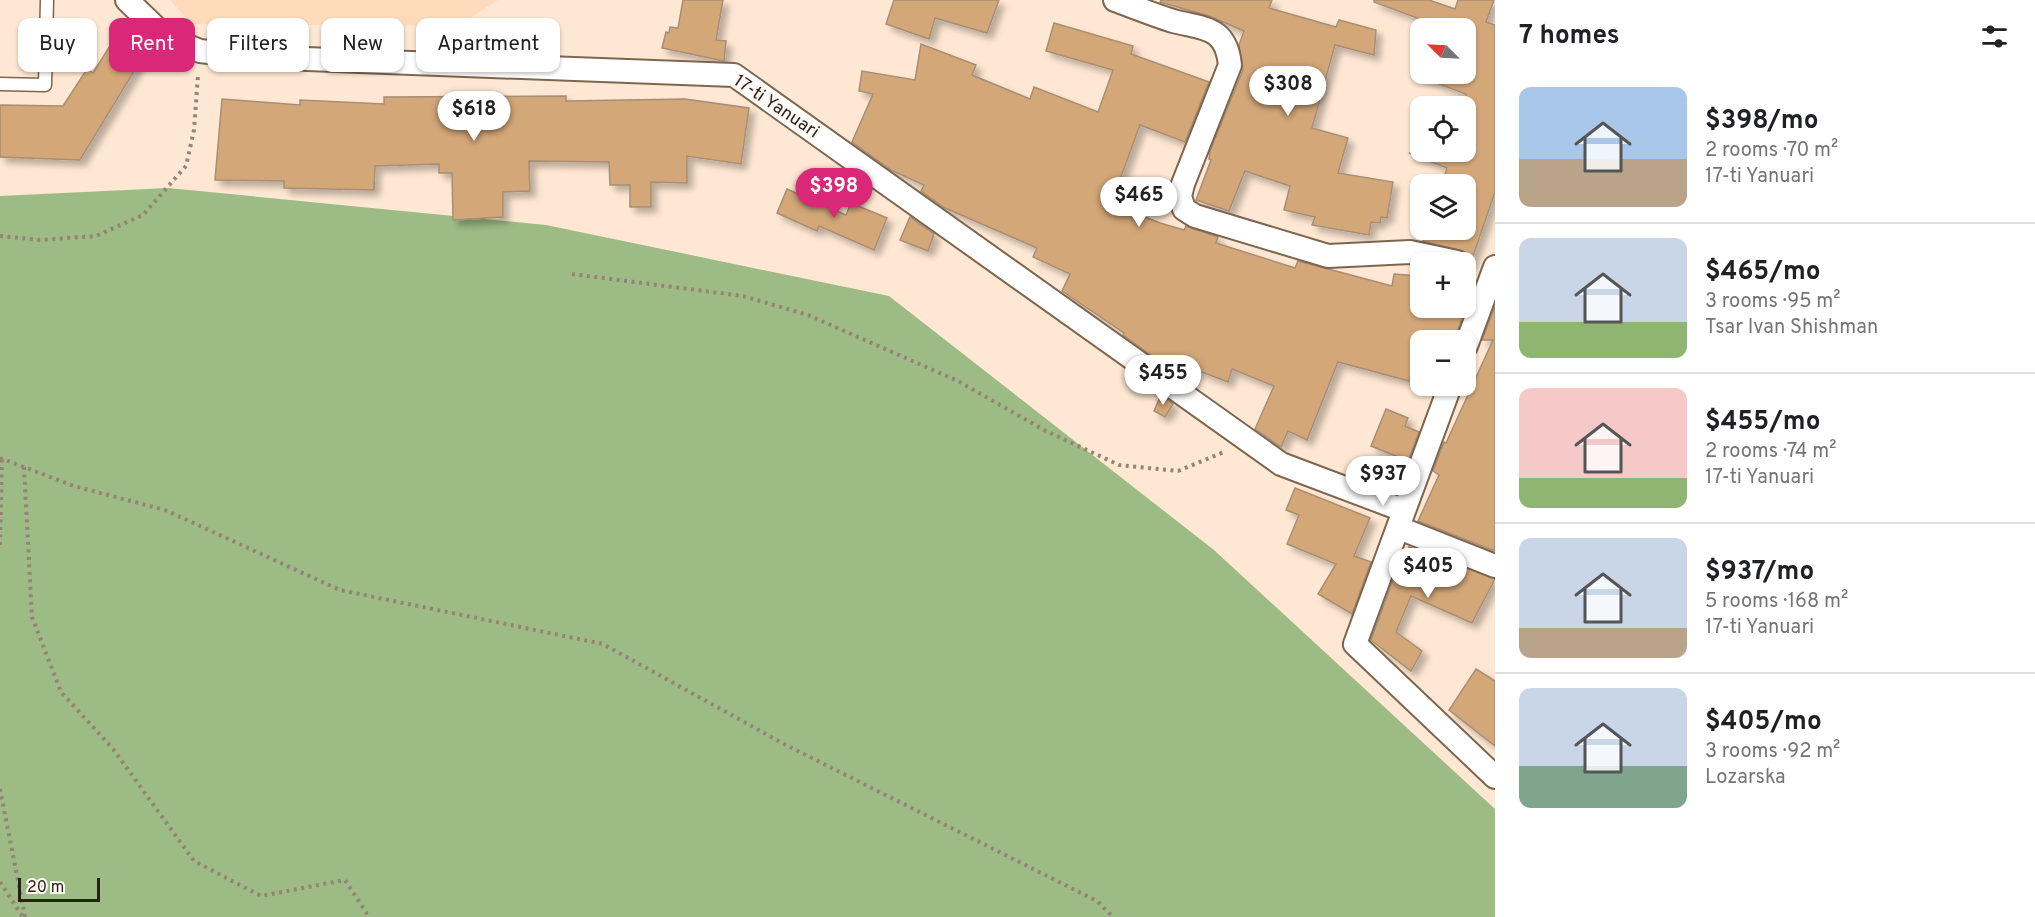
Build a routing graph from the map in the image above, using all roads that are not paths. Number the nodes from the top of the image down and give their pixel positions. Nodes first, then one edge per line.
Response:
1 (47, 0) edge
2 (127, 0) edge
3 (1115, 0) edge
4 (1175, 10) edge
5 (0, 84) edge
6 (1410, 252) edge
7 (1476, 266) edge
8 (1495, 269) edge
9 (1472, 330) edge
10 (1446, 396) edge
11 (1401, 519) junction
12 (1495, 566) edge
13 (1495, 777) edge

1 - 5 lane
2 - 11 street, 17-ti Yanuari
3 - 4 street
4 - 6 street
7 - 8 street
8 - 9 street
10 - 11 street
11 - 12 street, 17-ti Yanuari
11 - 13 street

